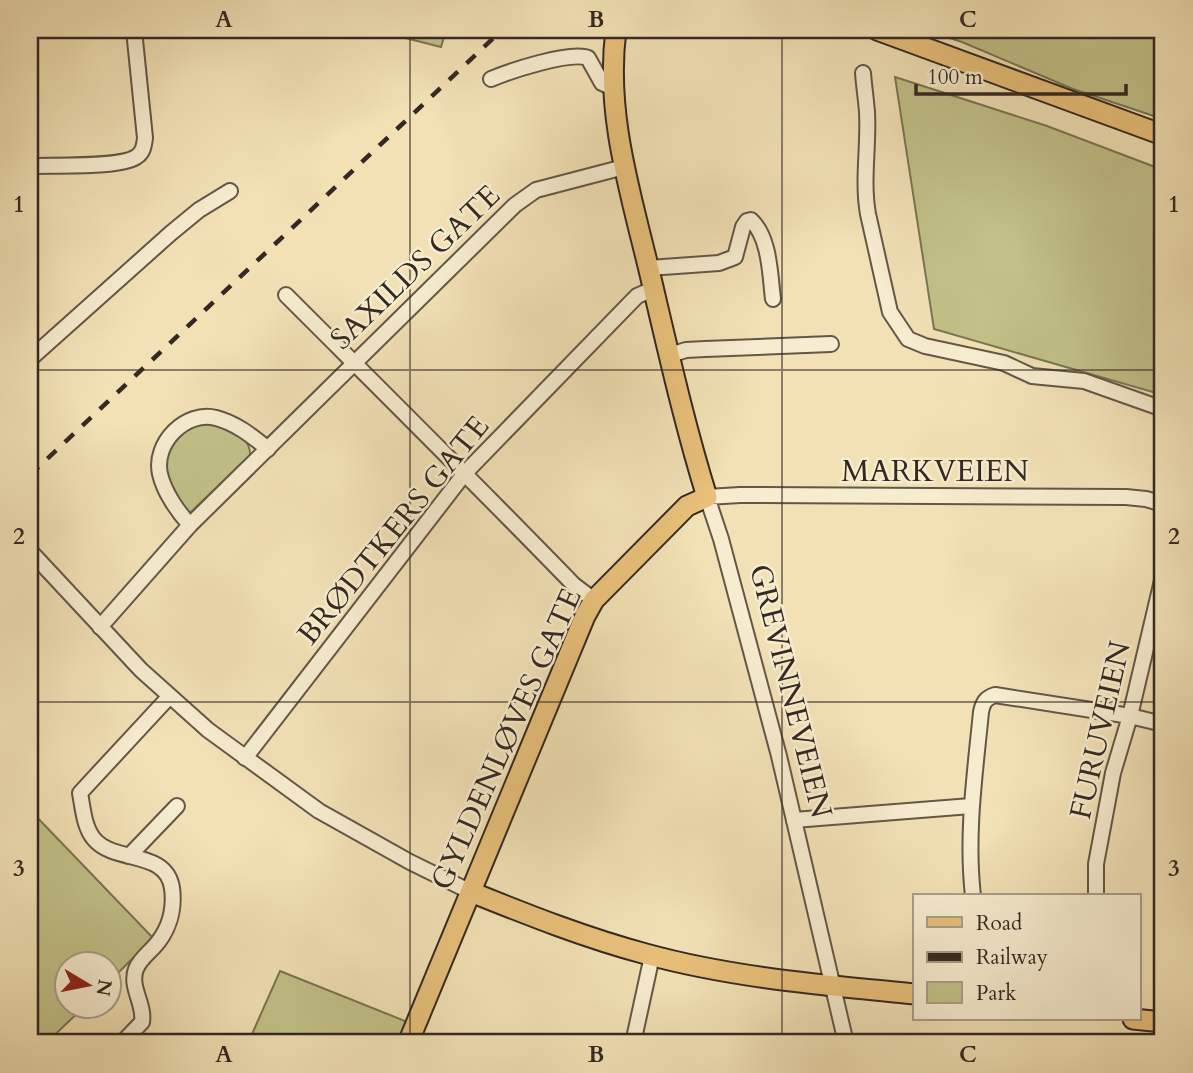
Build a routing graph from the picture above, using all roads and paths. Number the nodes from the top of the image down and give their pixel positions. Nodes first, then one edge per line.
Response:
1 (134, 30) edge
2 (616, 30) edge
3 (877, 30) edge
4 (863, 73) dead end
5 (491, 79) dead end
6 (613, 88) junction
7 (1163, 135) edge
8 (30, 166) edge
9 (624, 167) junction
10 (230, 191) dead end
11 (649, 268) junction
12 (653, 289) junction
13 (286, 295) dead end
14 (773, 299) dead end
15 (831, 344) dead end
16 (670, 355) junction
17 (30, 359) edge
18 (354, 363) junction
19 (1163, 409) edge
20 (268, 449) junction
21 (465, 473) junction
22 (707, 498) junction
23 (1163, 504) edge
24 (190, 525) junction
25 (30, 551) edge
26 (1163, 576) edge
27 (594, 600) junction
28 (100, 627) junction
29 (169, 697) junction
30 (1130, 716) junction
31 (1163, 724) edge
32 (245, 758) junction
33 (177, 806) dead end
34 (971, 806) junction
35 (793, 820) junction
36 (129, 856) junction
37 (471, 892) junction
38 (973, 894) edge
39 (1097, 894) edge
40 (652, 956) junction
41 (832, 985) junction
42 (913, 994) edge
43 (1140, 1020) edge
44 (1163, 1022) edge
45 (411, 1042) edge
46 (122, 1043) edge
47 (633, 1043) edge
48 (846, 1043) edge

1 - 8 street
2 - 6 main road, GREVINNEVEIEN
3 - 7 main road
4 - 19 street
5 - 6 street
6 - 9 main road, GREVINNEVEIEN
9 - 11 main road, GREVINNEVEIEN
9 - 18 street, SAXILDS GATE
10 - 17 street
11 - 12 main road, GREVINNEVEIEN
11 - 14 street
12 - 16 main road, GREVINNEVEIEN
12 - 21 street, BRØDTKERS GATE
13 - 18 street
15 - 16 street
16 - 22 main road, GREVINNEVEIEN
18 - 20 street, SAXILDS GATE
18 - 21 street
20 - 24 street, SAXILDS GATE
20 - 24 street
21 - 27 street
21 - 32 street, BRØDTKERS GATE
22 - 23 street, MARKVEIEN
22 - 27 main road, GYLDENLØVES GATE
22 - 35 street, GREVINNEVEIEN
24 - 28 street, SAXILDS GATE
25 - 28 street
26 - 30 street, FURUVEIEN
27 - 37 main road, GYLDENLØVES GATE
28 - 29 street
29 - 32 street
29 - 36 street
30 - 31 street
30 - 34 street
30 - 39 street, FURUVEIEN
32 - 37 street
33 - 36 street
34 - 35 street
34 - 38 street
35 - 41 street, GREVINNEVEIEN
36 - 46 street
37 - 40 main road
37 - 45 main road, GYLDENLØVES GATE
40 - 41 main road
40 - 47 street
41 - 42 main road
41 - 48 street, GREVINNEVEIEN
43 - 44 main road

